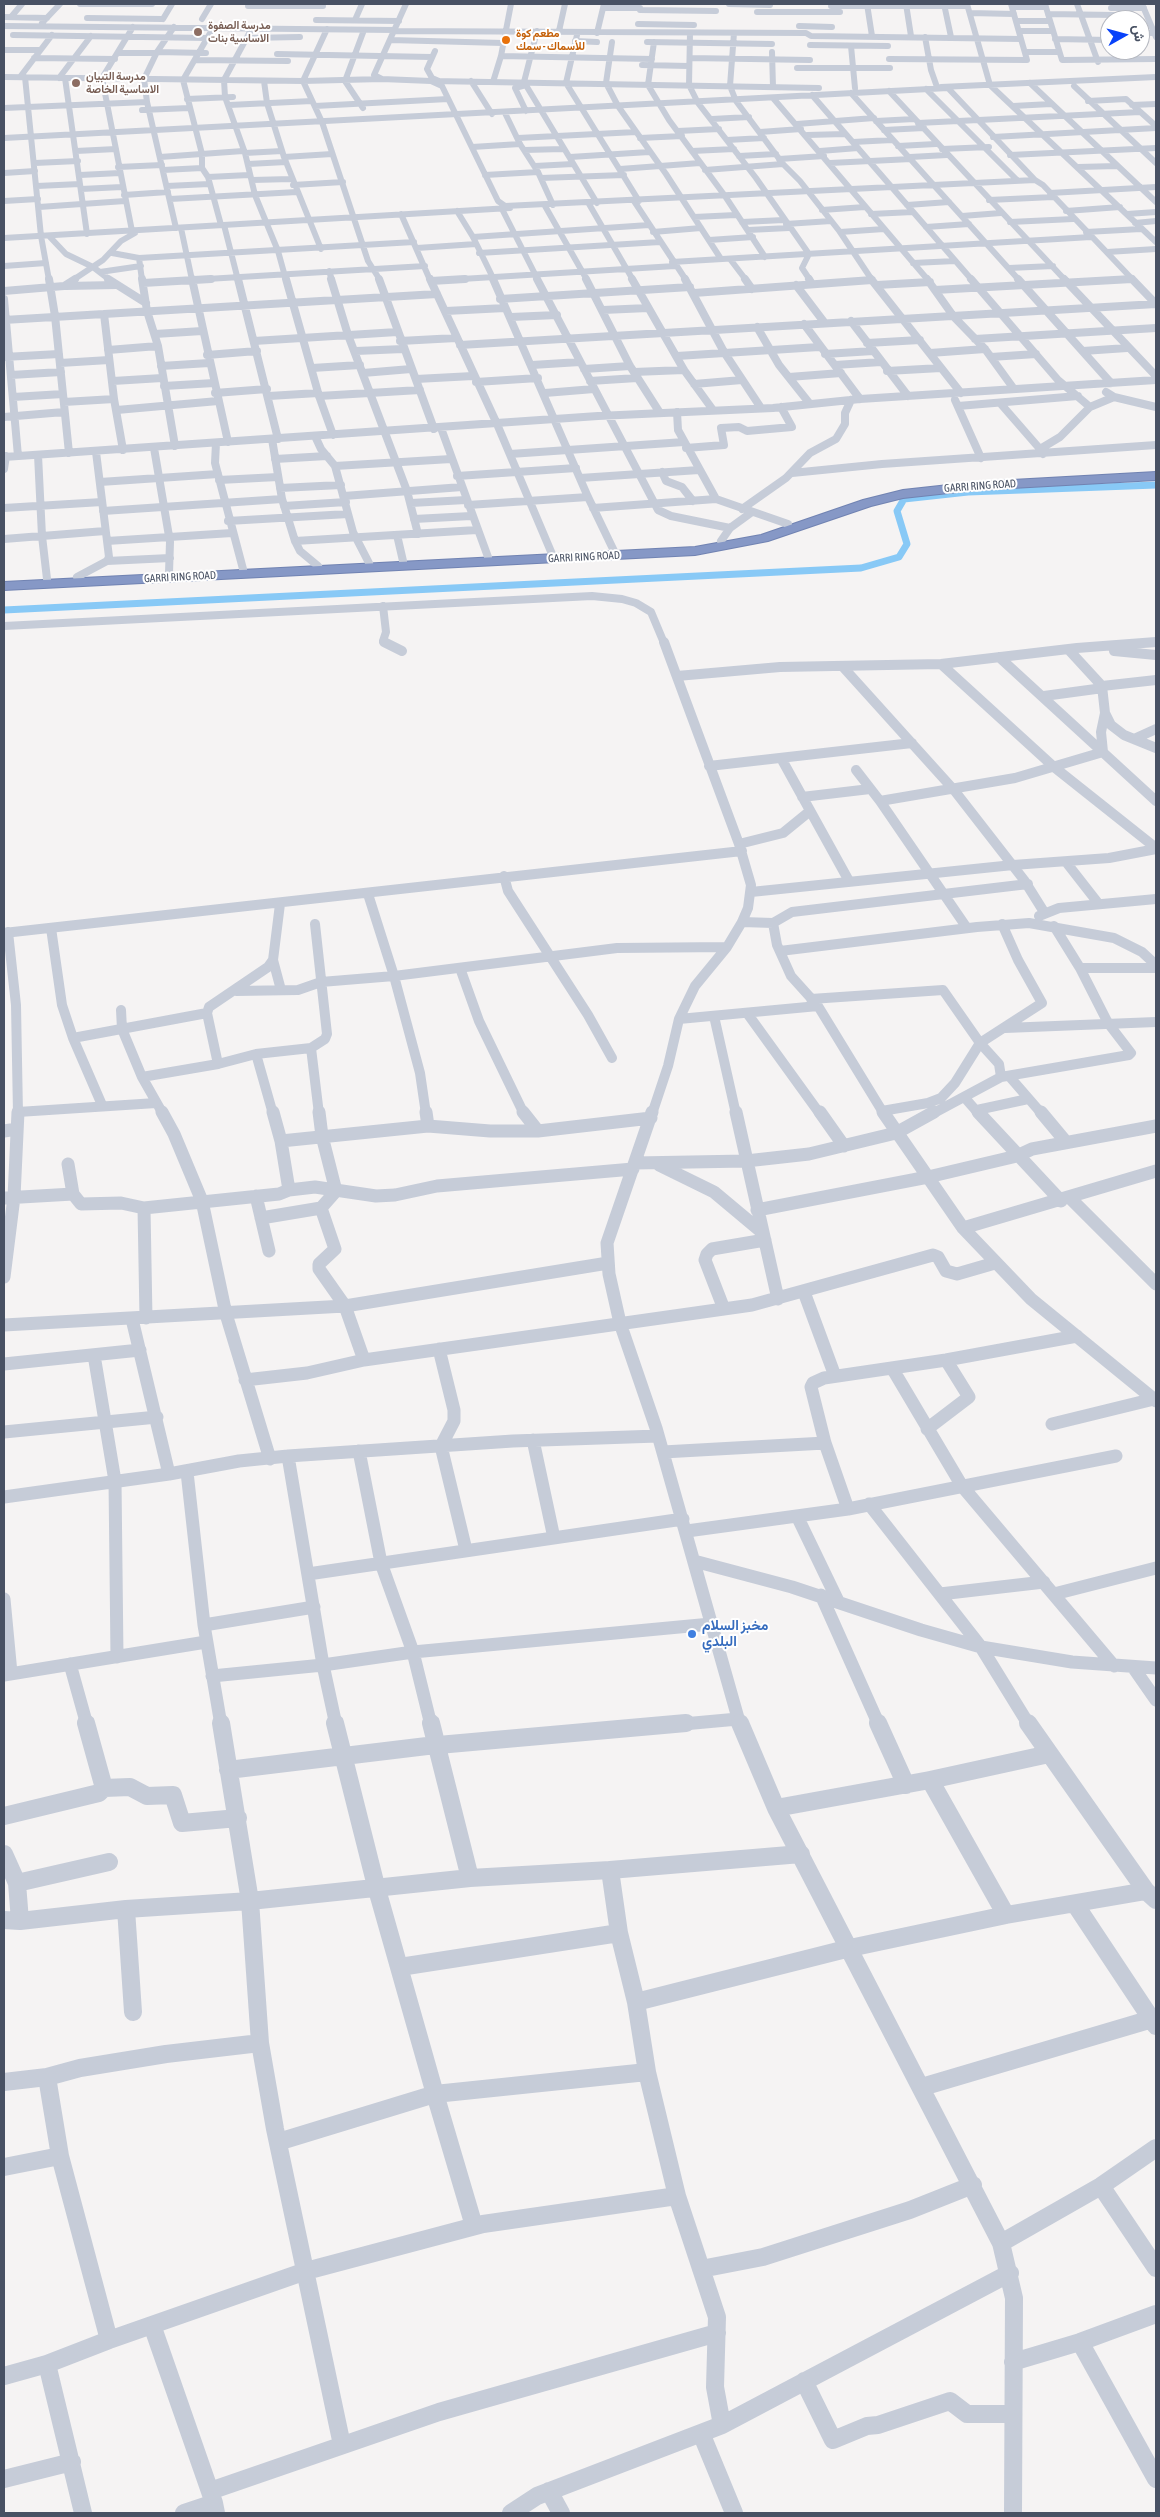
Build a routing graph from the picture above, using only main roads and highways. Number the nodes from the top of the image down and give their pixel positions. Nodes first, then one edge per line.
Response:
1 (1156, 472) edge
2 (1156, 476) edge
3 (4, 581) edge
4 (4, 586) edge

1 - 3 highway, GARRI RING ROAD
2 - 4 highway, GARRI RING ROAD

